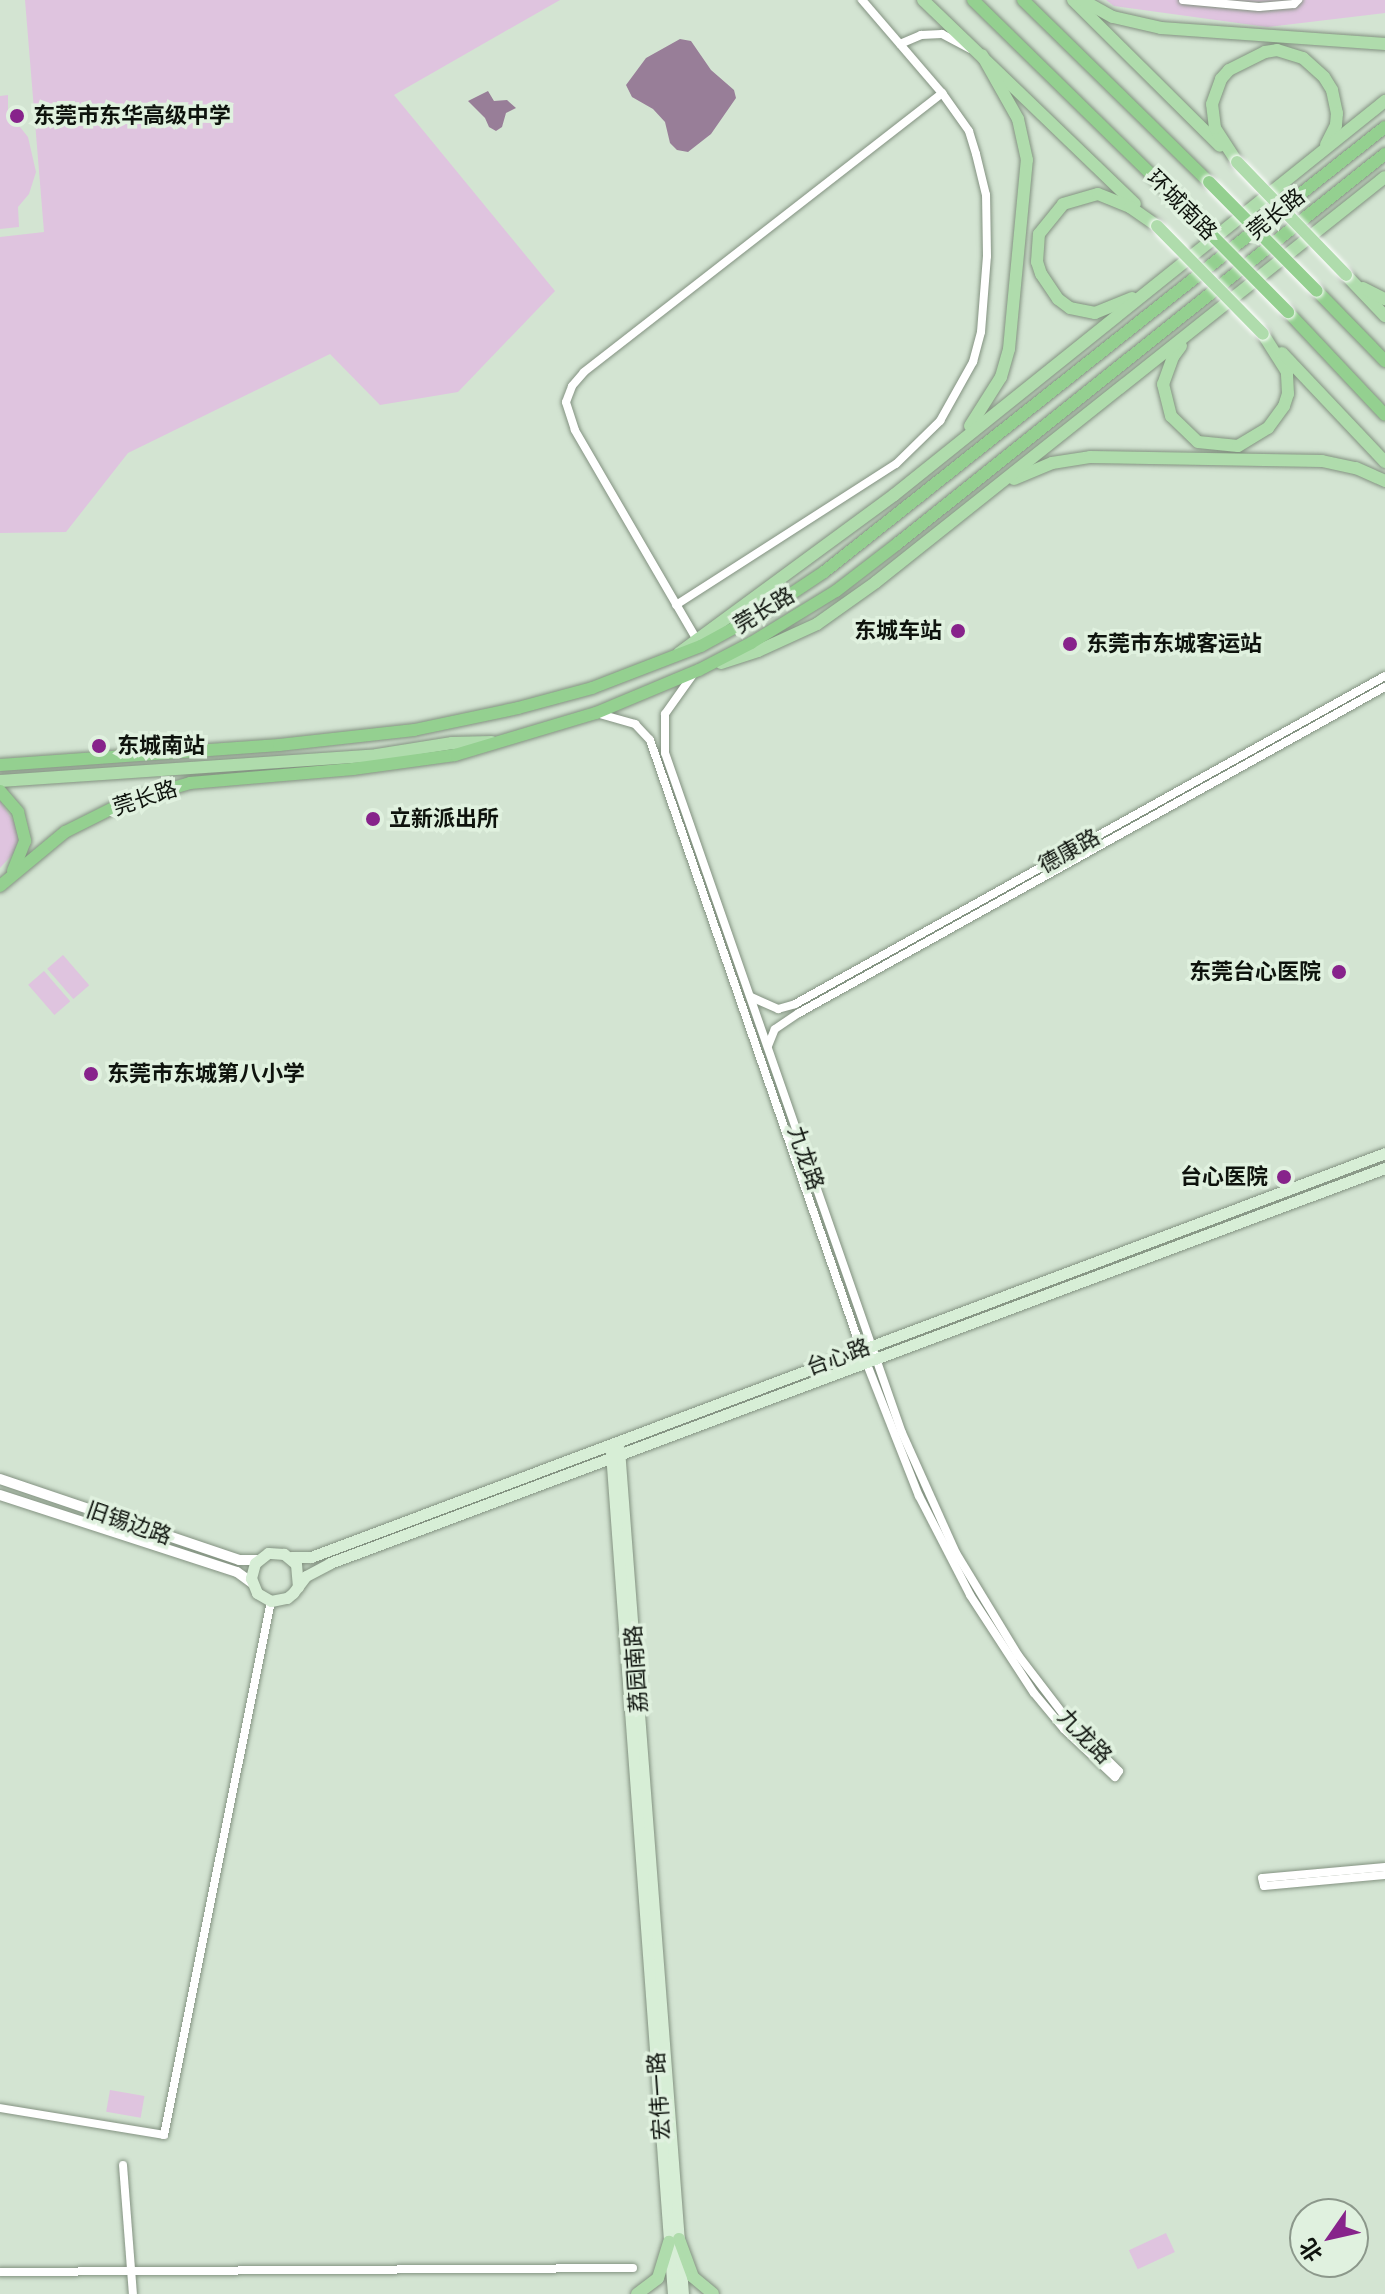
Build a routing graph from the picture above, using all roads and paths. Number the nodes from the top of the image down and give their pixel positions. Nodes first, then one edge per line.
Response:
1 (862, 0) edge
2 (923, 0) edge
3 (973, 0) edge
4 (1023, 0) edge
5 (1073, 0) edge
6 (1082, 0) edge
7 (1183, 0) edge
8 (1298, 0) edge
9 (900, 44) junction
10 (1385, 44) edge
11 (982, 55) junction
12 (942, 93) junction
13 (1385, 101) edge
14 (1385, 127) edge
15 (1385, 154) edge
16 (1312, 160) junction
17 (1237, 162) junction
18 (1385, 177) edge
19 (1385, 186) edge
20 (1351, 205) junction
21 (1157, 226) junction
22 (1346, 275) junction
23 (1166, 278) junction
24 (1385, 299) edge
25 (1385, 316) edge
26 (1204, 322) junction
27 (1263, 334) junction
28 (1385, 361) edge
29 (1385, 415) edge
30 (951, 448) junction
31 (1385, 462) edge
32 (1385, 481) edge
33 (990, 491) junction
34 (676, 605) junction
35 (697, 640) junction
36 (670, 659) junction
37 (699, 670) junction
38 (1385, 676) edge
39 (1385, 687) edge
40 (596, 713) junction
41 (503, 742) junction
42 (0, 765) edge
43 (0, 781) edge
44 (0, 791) edge
45 (12, 874) junction
46 (0, 886) edge
47 (750, 997) junction
48 (768, 1046) junction
49 (1385, 1153) edge
50 (1385, 1168) edge
51 (868, 1353) junction
52 (615, 1448) junction
53 (0, 1479) edge
54 (0, 1495) edge
55 (291, 1557) junction
56 (258, 1560) junction
57 (252, 1583) junction
58 (298, 1587) junction
59 (271, 1601) junction
60 (1385, 1867) edge
61 (1385, 1875) edge
62 (649, 1898) joint
63 (0, 2108) edge
64 (123, 2165) dead end
65 (674, 2240) junction
66 (633, 2268) dead end
67 (0, 2272) edge
68 (132, 2272) junction
69 (133, 2294) edge
70 (637, 2294) edge
71 (673, 2294) edge
72 (683, 2294) edge
73 (713, 2294) edge

1 - 9 street
2 - 11 main road
3 - 29 highway, 环城南路, bridge
4 - 28 highway, 环城南路, bridge
5 - 17 main road
6 - 10 main road
7 - 8 street
9 - 11 street
9 - 12 street
11 - 21 main road
11 - 30 main road
12 - 34 street
12 - 34 street
13 - 16 main road
14 - 36 highway, 莞长路
15 - 37 highway, 莞长路
16 - 17 main road
16 - 23 main road
17 - 22 main road, bridge
18 - 20 main road
19 - 20 main road
20 - 26 main road
21 - 23 main road
21 - 27 main road, bridge
22 - 24 main road
22 - 25 main road
23 - 30 main road
26 - 27 main road
26 - 33 main road
27 - 31 main road
30 - 35 main road
32 - 33 main road
33 - 37 main road
34 - 35 street
35 - 36 main road
36 - 42 highway, 莞长路
37 - 40 highway, 莞长路
37 - 47 street, 九龙路
38 - 47 street, 德康路
39 - 48 street, 德康路
40 - 41 highway, 莞长路
40 - 51 street, 九龙路
41 - 43 main road, 莞长路
41 - 45 highway, 莞长路
44 - 45 highway
45 - 46 highway, 莞长路
47 - 48 street, 九龙路
48 - 51 street, 九龙路
49 - 51 main road, 台心路
50 - 51 main road, 台心路
51 - 51 street, 九龙路
51 - 52 main road, 台心路
52 - 55 main road, 台心路
52 - 58 main road, 台心路
52 - 62 main road, 荔园南路
53 - 56 street, 旧锡边路
54 - 57 street, 旧锡边路
55 - 56 main road
55 - 58 main road
56 - 57 main road
57 - 59 main road
58 - 59 main road
59 - 63 street
60 - 61 street
62 - 65 main road, 宏伟一路
64 - 68 street
65 - 70 main road
65 - 71 main road, 宏伟一路
65 - 72 main road, 宏伟一路
65 - 73 main road
66 - 68 street
67 - 68 street
68 - 69 street

